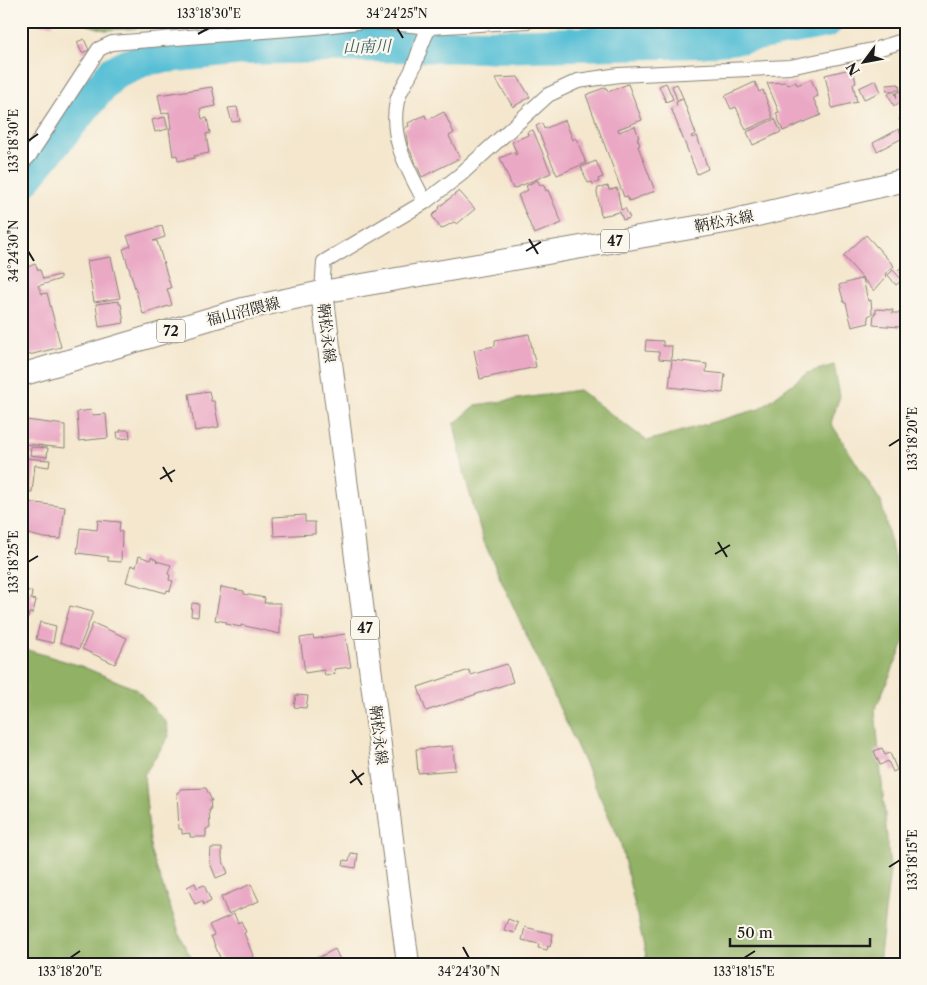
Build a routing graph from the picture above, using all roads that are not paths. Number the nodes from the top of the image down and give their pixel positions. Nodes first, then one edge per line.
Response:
1 (365, 21) edge
2 (372, 21) edge
3 (528, 21) edge
4 (427, 32) junction
5 (906, 40) edge
6 (21, 164) edge
7 (906, 180) edge
8 (425, 202) junction
9 (322, 292) junction
10 (21, 375) edge
11 (408, 964) edge

1 - 6 street
2 - 4 street
3 - 4 street
4 - 8 street
5 - 8 street
7 - 9 main road, 鞆松永線 / 47
8 - 9 street
9 - 10 main road, 福山沼隈線 / 72
9 - 11 main road, 鞆松永線 / 47

